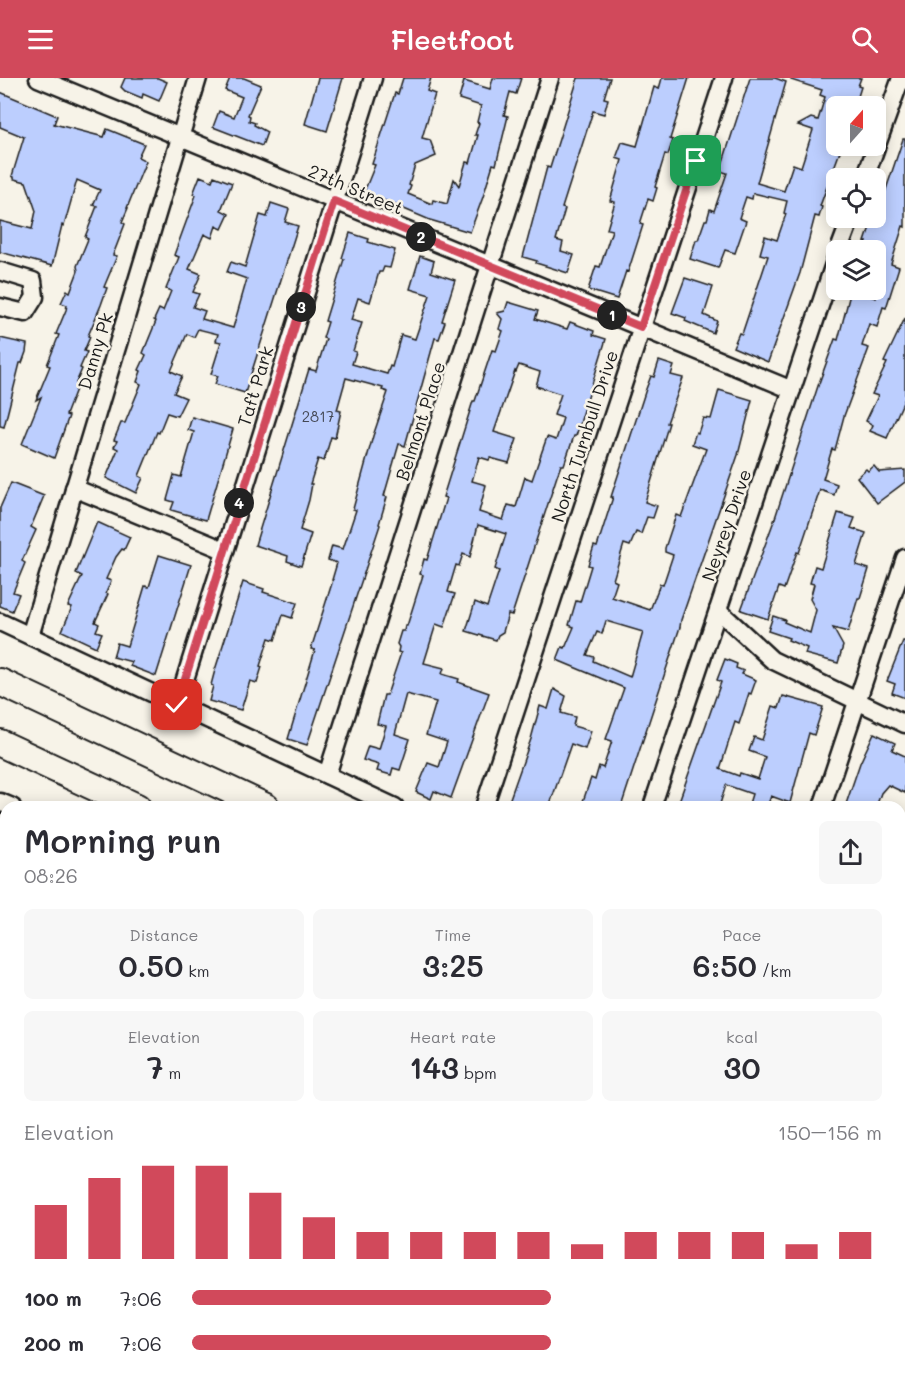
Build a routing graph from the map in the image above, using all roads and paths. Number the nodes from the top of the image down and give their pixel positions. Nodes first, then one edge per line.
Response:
1 (198, 78) edge
2 (373, 78) edge
3 (550, 78) edge
4 (724, 78) edge
5 (901, 78) edge
6 (42, 79) edge
7 (180, 137) junction
8 (869, 168) edge
9 (334, 201) junction
10 (490, 266) junction
11 (0, 271) edge
12 (826, 288) edge
13 (0, 307) edge
14 (641, 327) junction
15 (792, 390) junction
16 (74, 488) junction
17 (224, 550) junction
18 (905, 558) edge
19 (718, 610) junction
20 (0, 622) edge
21 (30, 636) junction
22 (0, 682) edge
23 (857, 702) junction
24 (177, 705) junction
25 (905, 724) edge
26 (0, 743) edge
27 (327, 775) junction
28 (124, 801) edge
29 (253, 801) edge
30 (382, 801) edge
31 (486, 801) edge
32 (654, 801) edge
33 (824, 801) edge

1 - 7 street, Danny Pk
2 - 9 street, Taft Park
3 - 10 street, Belmont Place
4 - 14 street, North Turnbull Drive
5 - 8 street
6 - 7 street, 27th Street
7 - 9 street, 27th Street
7 - 16 street, Danny Pk
9 - 10 street, 27th Street
9 - 17 street, Taft Park
10 - 14 street, 27th Street
10 - 27 street, Belmont Place
11 - 13 street
12 - 15 street, Neyrey Drive
14 - 15 street, 27th Street
14 - 31 street, North Turnbull Drive
15 - 19 street, Neyrey Drive
16 - 17 street
16 - 21 street, Danny Pk
17 - 24 street, Taft Park
18 - 23 street
19 - 23 street
19 - 32 street, Neyrey Drive
20 - 21 street
21 - 24 street
22 - 29 highway
23 - 25 street
23 - 33 street
24 - 27 street
26 - 28 highway
27 - 30 street

